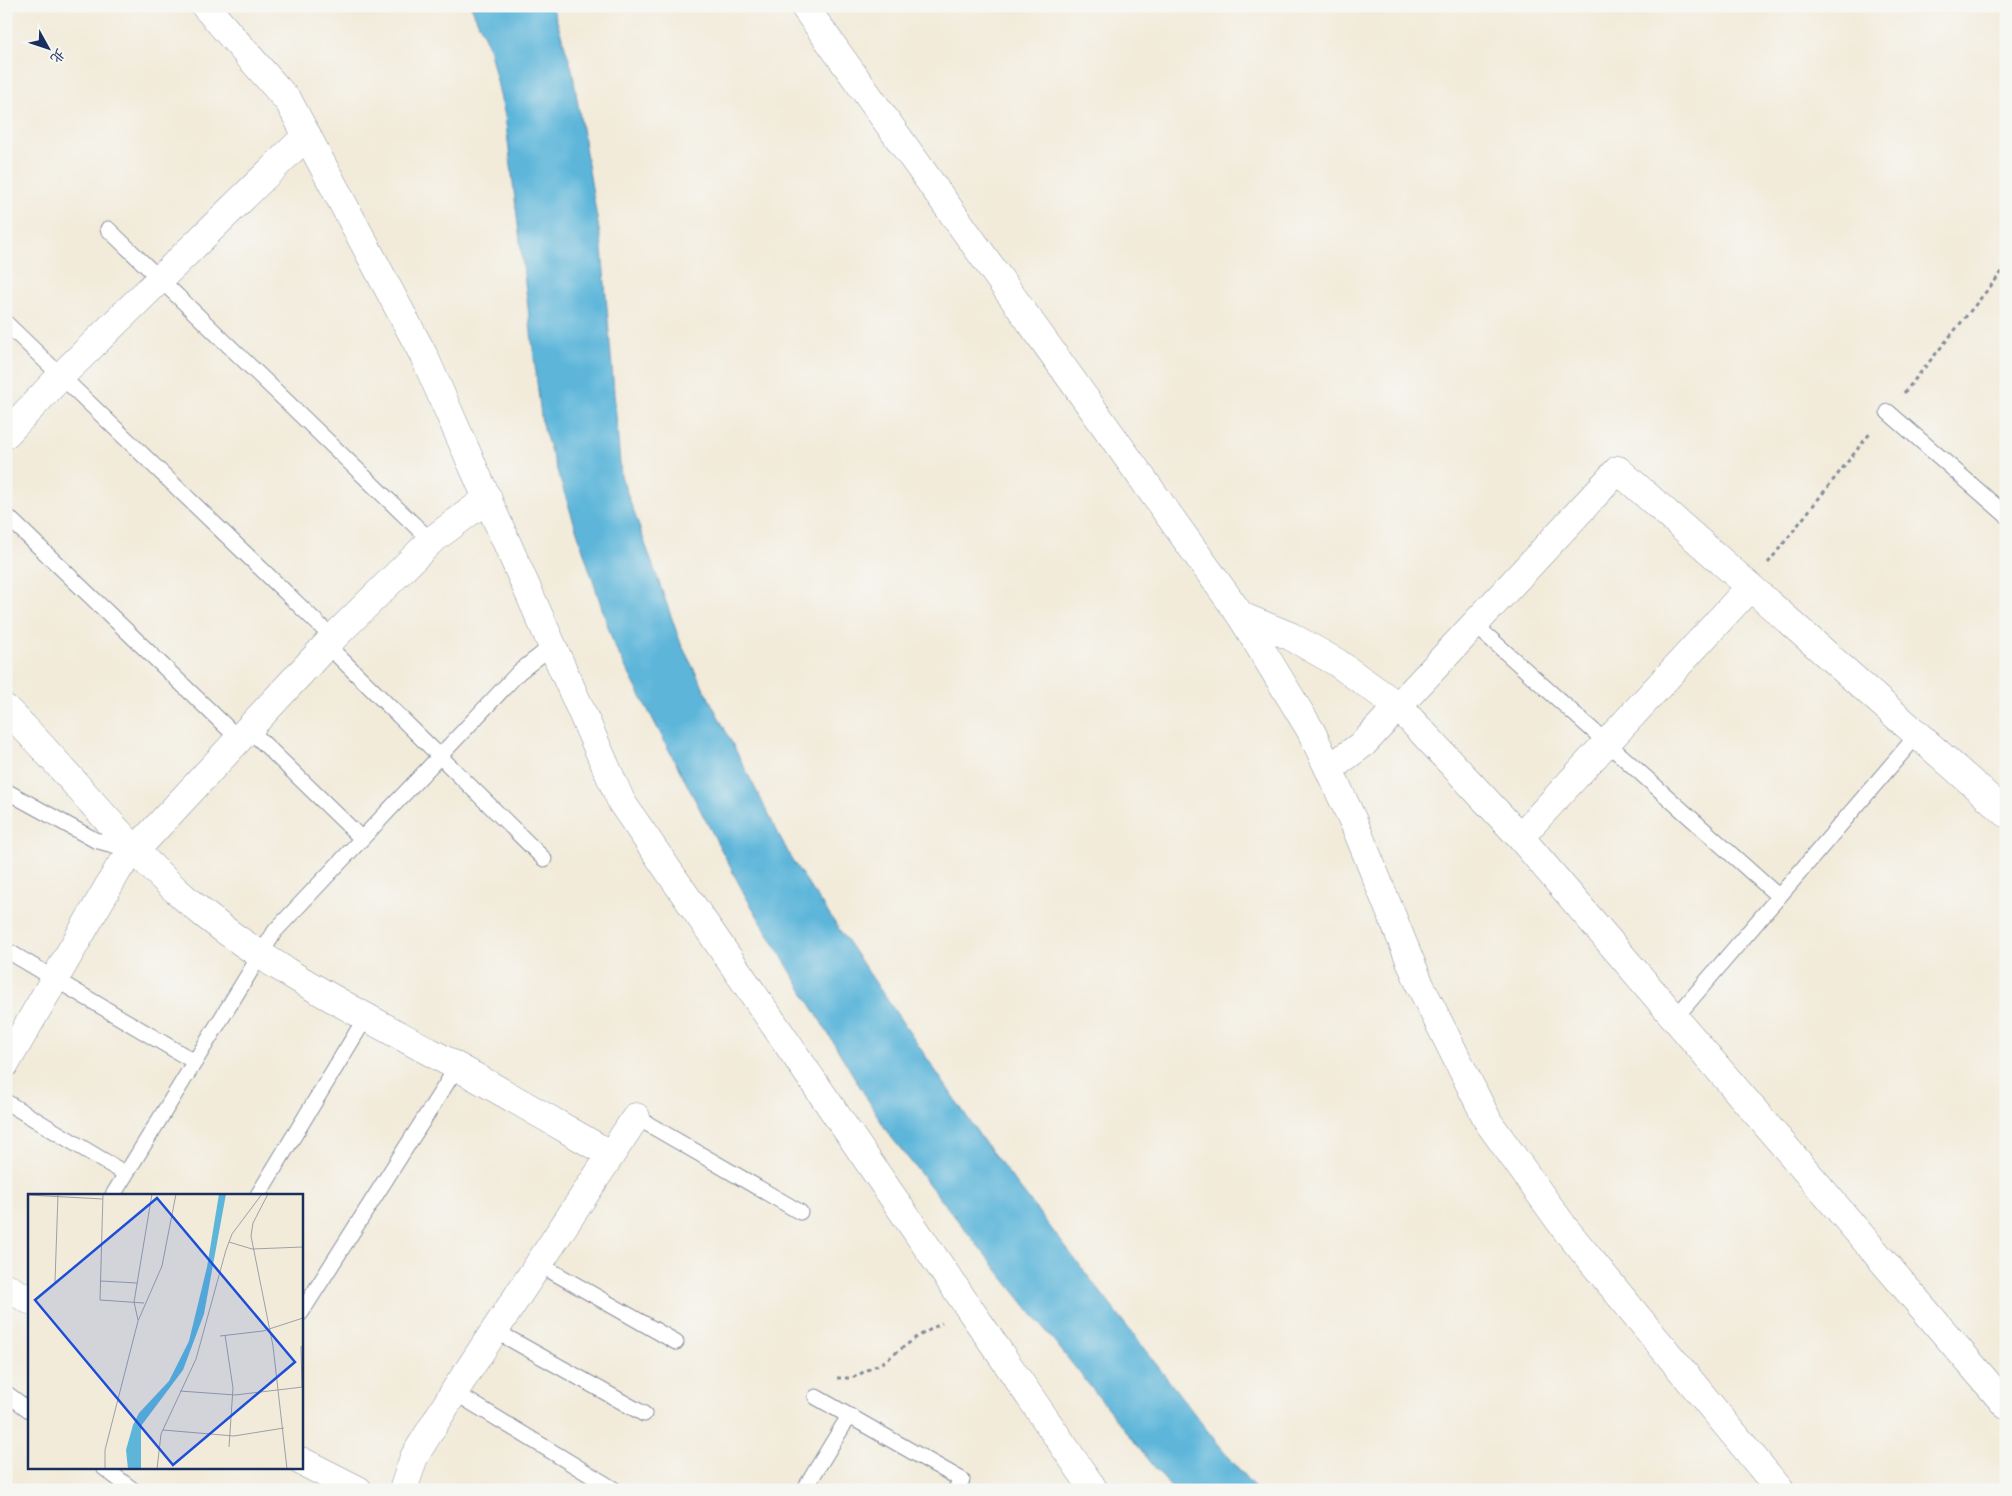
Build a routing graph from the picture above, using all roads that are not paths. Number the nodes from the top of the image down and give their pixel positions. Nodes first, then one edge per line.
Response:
1 (205, 6) edge
2 (804, 6) edge
3 (306, 135) junction
4 (108, 229) dead end
5 (160, 279) junction
6 (6, 323) edge
7 (61, 376) junction
8 (1888, 412) dead end
9 (6, 434) edge
10 (488, 498) junction
11 (6, 515) edge
12 (2006, 515) edge
13 (431, 541) junction
14 (1750, 587) junction
15 (1241, 616) junction
16 (1474, 624) junction
17 (330, 642) junction
18 (552, 646) junction
19 (1398, 706) junction
20 (6, 709) edge
21 (244, 734) junction
22 (1918, 734) junction
23 (1606, 742) junction
24 (440, 756) junction
25 (1329, 769) junction
26 (6, 791) edge
27 (2006, 812) edge
28 (1520, 837) junction
29 (362, 839) junction
30 (135, 851) junction
31 (544, 859) dead end
32 (1778, 896) junction
33 (6, 950) edge
34 (261, 955) junction
35 (54, 980) junction
36 (366, 1017) junction
37 (1675, 1018) junction
38 (6, 1062) edge
39 (195, 1062) junction
40 (457, 1067) junction
41 (6, 1102) edge
42 (636, 1117) joint
43 (611, 1155) junction
44 (126, 1174) junction
45 (114, 1194) edge
46 (259, 1194) edge
47 (800, 1212) dead end
48 (538, 1264) junction
49 (6, 1287) edge
50 (28, 1299) edge
51 (302, 1311) edge
52 (494, 1330) junction
53 (676, 1342) dead end
54 (454, 1392) junction
55 (6, 1393) edge
56 (816, 1397) road end
57 (2006, 1405) edge
58 (28, 1409) edge
59 (644, 1414) dead end
60 (849, 1416) junction
61 (302, 1462) edge
62 (104, 1468) edge
63 (133, 1490) edge
64 (358, 1490) edge
65 (404, 1490) edge
66 (616, 1490) edge
67 (804, 1490) edge
68 (955, 1490) edge
69 (1094, 1490) edge
70 (1780, 1490) edge

1 - 3 street
2 - 15 street
3 - 5 street
3 - 10 street
4 - 5 lane
5 - 7 street
5 - 13 lane
6 - 7 lane
7 - 9 street
7 - 17 lane
8 - 12 lane
10 - 13 street
10 - 18 street
11 - 21 lane
13 - 17 street
14 - 16 street
14 - 22 street
14 - 23 street
15 - 19 street
15 - 25 street
16 - 19 street
16 - 23 lane
17 - 21 street
17 - 24 lane
18 - 24 lane
18 - 69 street
19 - 25 street
19 - 28 street
20 - 30 street
21 - 29 lane
21 - 30 street
22 - 27 street
22 - 32 lane
23 - 28 street
23 - 32 lane
24 - 29 lane
24 - 31 lane
25 - 70 street
26 - 30 lane
28 - 37 street
29 - 34 lane
30 - 34 street
30 - 35 street
32 - 37 lane
33 - 35 lane
34 - 36 street
34 - 39 lane
35 - 38 street
35 - 39 lane
36 - 40 street
36 - 46 lane
37 - 57 street
39 - 44 lane
40 - 43 street
40 - 51 lane
41 - 44 lane
42 - 43 street
42 - 47 lane
43 - 48 street
44 - 45 lane
48 - 52 street
48 - 53 lane
49 - 50 street
52 - 54 street
52 - 59 lane
54 - 65 street
54 - 66 lane
55 - 58 lane
56 - 60 lane
60 - 67 lane
60 - 68 lane
61 - 64 street
62 - 63 lane

